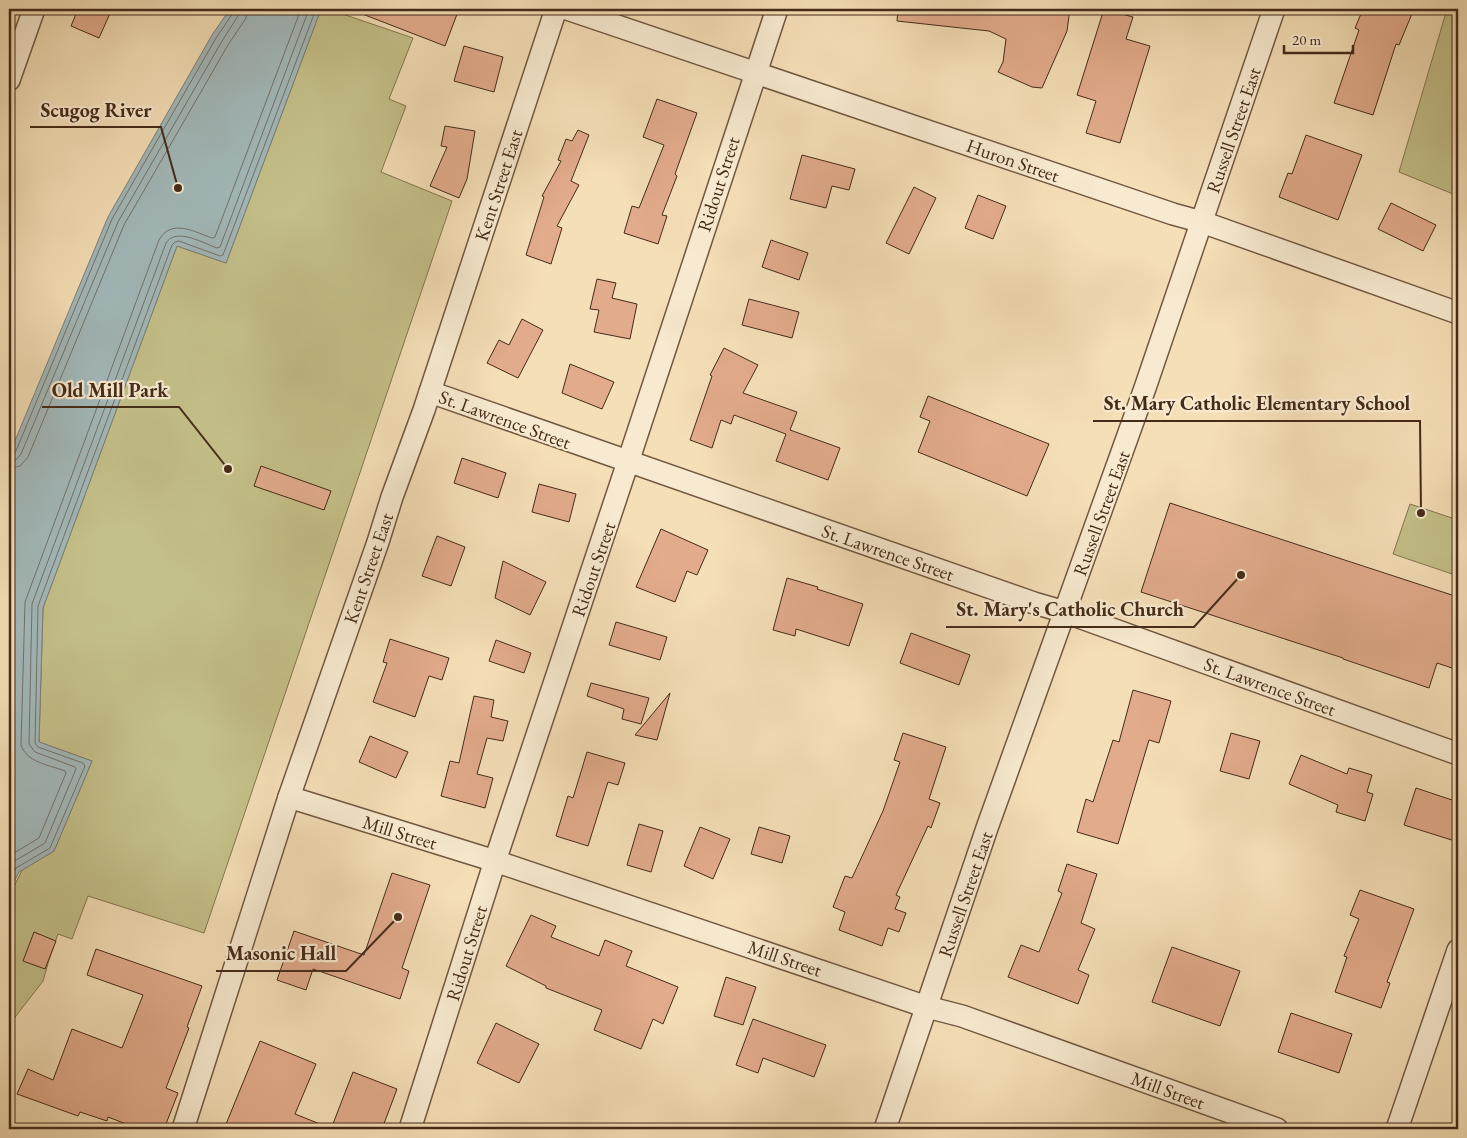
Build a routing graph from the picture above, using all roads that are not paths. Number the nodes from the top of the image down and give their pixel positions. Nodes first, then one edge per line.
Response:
1 (34, 9) edge
2 (556, 9) edge
3 (567, 9) edge
4 (776, 9) edge
5 (1274, 9) edge
6 (755, 71) junction
7 (9, 80) edge
8 (1202, 222) junction
9 (1458, 313) edge
10 (430, 392) junction
11 (628, 462) junction
12 (1065, 612) junction
13 (1458, 754) edge
14 (289, 797) junction
15 (494, 861) junction
16 (1458, 950) edge
17 (927, 1007) junction
18 (183, 1129) edge
19 (410, 1129) edge
20 (885, 1129) edge
21 (1277, 1129) edge
22 (1396, 1129) edge

1 - 7 street
2 - 10 street, Kent Street East
3 - 6 street, Huron Street
4 - 6 street, Ridout Street
5 - 8 street, Russell Street East
6 - 8 street, Huron Street
6 - 11 street, Ridout Street
8 - 9 street, Huron Street
8 - 12 street, Russell Street East
10 - 11 street, St. Lawrence Street
10 - 14 street, Kent Street East
11 - 12 street, St. Lawrence Street
11 - 15 street, Ridout Street
12 - 13 street, St. Lawrence Street
12 - 17 street, Russell Street East
14 - 15 street, Mill Street
14 - 18 street, Kent Street East
15 - 17 street, Mill Street
15 - 19 street, Ridout Street
16 - 22 street
17 - 20 street, Russell Street East
17 - 21 street, Mill Street

